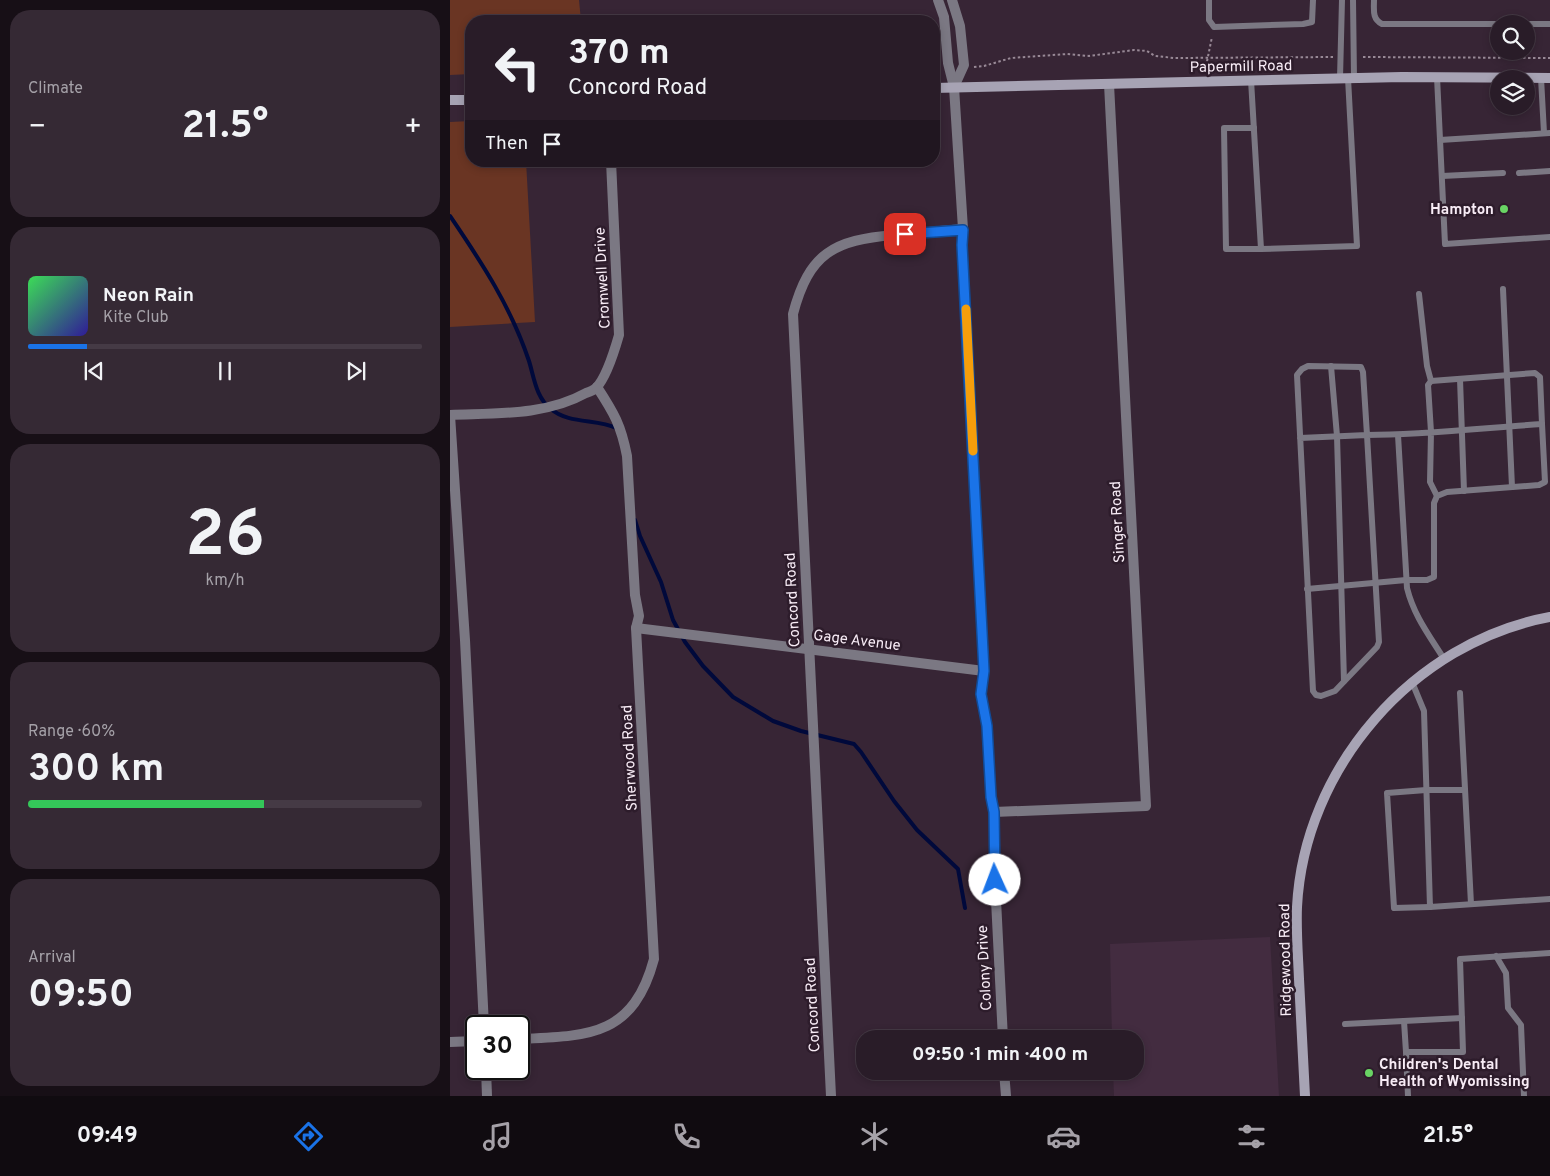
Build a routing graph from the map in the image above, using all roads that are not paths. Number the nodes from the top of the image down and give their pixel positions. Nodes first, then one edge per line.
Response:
1 (938, 0) edge
2 (952, 0) edge
3 (1209, 0) edge
4 (1313, 0) edge
5 (1342, 0) edge
6 (1353, 0) edge
7 (1374, 0) edge
8 (1490, 24) edge
9 (1535, 24) edge
10 (1550, 24) edge
11 (1437, 77) junction
12 (1348, 78) junction
13 (1545, 78) edge
14 (1251, 80) junction
15 (1109, 84) junction
16 (940, 88) edge
17 (954, 88) junction
18 (450, 100) edge
19 (465, 100) edge
20 (1254, 128) junction
21 (1547, 133) edge
22 (1440, 140) junction
23 (611, 167) edge
24 (1550, 171) edge
25 (1519, 172) dead end
26 (1502, 173) dead end
27 (1442, 176) junction
28 (963, 230) junction
29 (1550, 237) edge
30 (1261, 249) junction
31 (1503, 289) dead end
32 (1419, 294) dead end
33 (1331, 366) junction
34 (1508, 375) junction
35 (1460, 378) junction
36 (1431, 381) junction
37 (596, 388) junction
38 (450, 415) edge
39 (1542, 424) junction
40 (1511, 426) junction
41 (1462, 430) junction
42 (1431, 432) junction
43 (1367, 435) junction
44 (1398, 435) junction
45 (1337, 436) junction
46 (1300, 438) junction
47 (1512, 487) junction
48 (1464, 491) junction
49 (1437, 496) junction
50 (1406, 580) junction
51 (1376, 583) junction
52 (1341, 586) junction
53 (1308, 589) junction
54 (1550, 617) edge
55 (636, 628) junction
56 (810, 649) junction
57 (1444, 659) junction
58 (984, 671) junction
59 (1344, 681) junction
60 (1412, 682) junction
61 (1460, 693) dead end
62 (1426, 790) junction
63 (1465, 790) junction
64 (994, 812) junction
65 (1550, 899) edge
66 (1471, 904) junction
67 (1430, 907) junction
68 (1550, 952) edge
69 (1496, 956) junction
70 (483, 1015) edge
71 (1462, 1018) junction
72 (1404, 1021) junction
73 (1345, 1024) dead end
74 (1003, 1030) edge
75 (530, 1039) edge
76 (465, 1041) edge
77 (450, 1042) edge
78 (1406, 1052) junction
79 (487, 1080) edge
80 (1005, 1080) edge
81 (488, 1096) edge
82 (831, 1096) edge
83 (1006, 1096) edge
84 (1305, 1096) edge
85 (1408, 1096) edge
86 (1524, 1096) edge

1 - 17 street, Colony Drive
2 - 17 street, Colony Drive
3 - 4 lane
5 - 12 lane
6 - 12 lane
7 - 8 lane
9 - 10 lane
11 - 12 main road, Papermill Road
11 - 13 main road, Papermill Road
11 - 22 lane
12 - 14 main road, Papermill Road
12 - 30 lane
13 - 21 lane
14 - 15 main road, Papermill Road
14 - 20 lane
15 - 17 main road, Papermill Road
15 - 64 street, Singer Road
16 - 17 main road, Papermill Road
17 - 28 street, Colony Drive
18 - 19 main road
20 - 30 lane
20 - 30 lane
21 - 22 lane
22 - 27 lane
23 - 37 street, Cromwell Drive
24 - 25 lane
26 - 27 lane
27 - 29 lane
28 - 56 street, Concord Road
28 - 58 street, Colony Drive
31 - 34 lane
32 - 36 lane
33 - 43 lane
33 - 45 lane
33 - 46 lane
34 - 35 lane
34 - 39 lane
34 - 40 lane
35 - 36 lane
35 - 41 lane
36 - 42 lane
37 - 38 street
37 - 55 street, Sherwood Road
38 - 70 street
39 - 40 lane
39 - 47 lane
40 - 41 lane
40 - 47 lane
41 - 42 lane
41 - 48 lane
42 - 44 lane
42 - 49 lane
43 - 44 lane
43 - 45 lane
43 - 51 lane
44 - 50 lane
45 - 46 lane
45 - 52 lane
46 - 53 lane
47 - 48 lane
48 - 49 lane
49 - 50 lane
50 - 51 lane
50 - 57 lane
51 - 52 lane
51 - 59 lane
52 - 53 lane
52 - 59 lane
53 - 59 lane
54 - 57 main road, Ridgewood Road
55 - 56 street, Gage Avenue
55 - 75 street, Sherwood Road
56 - 58 street, Gage Avenue
56 - 82 street, Concord Road
57 - 60 main road, Ridgewood Road
58 - 64 street, Colony Drive
60 - 62 lane
60 - 84 main road, Ridgewood Road
61 - 63 lane
62 - 63 lane
62 - 67 lane
62 - 67 lane
63 - 66 lane
64 - 74 street, Colony Drive
65 - 66 lane
66 - 67 lane
68 - 69 lane
69 - 71 lane
69 - 86 lane
71 - 72 lane
71 - 78 lane
72 - 73 lane
72 - 78 lane
76 - 77 street
78 - 85 lane
79 - 81 street
80 - 83 street

